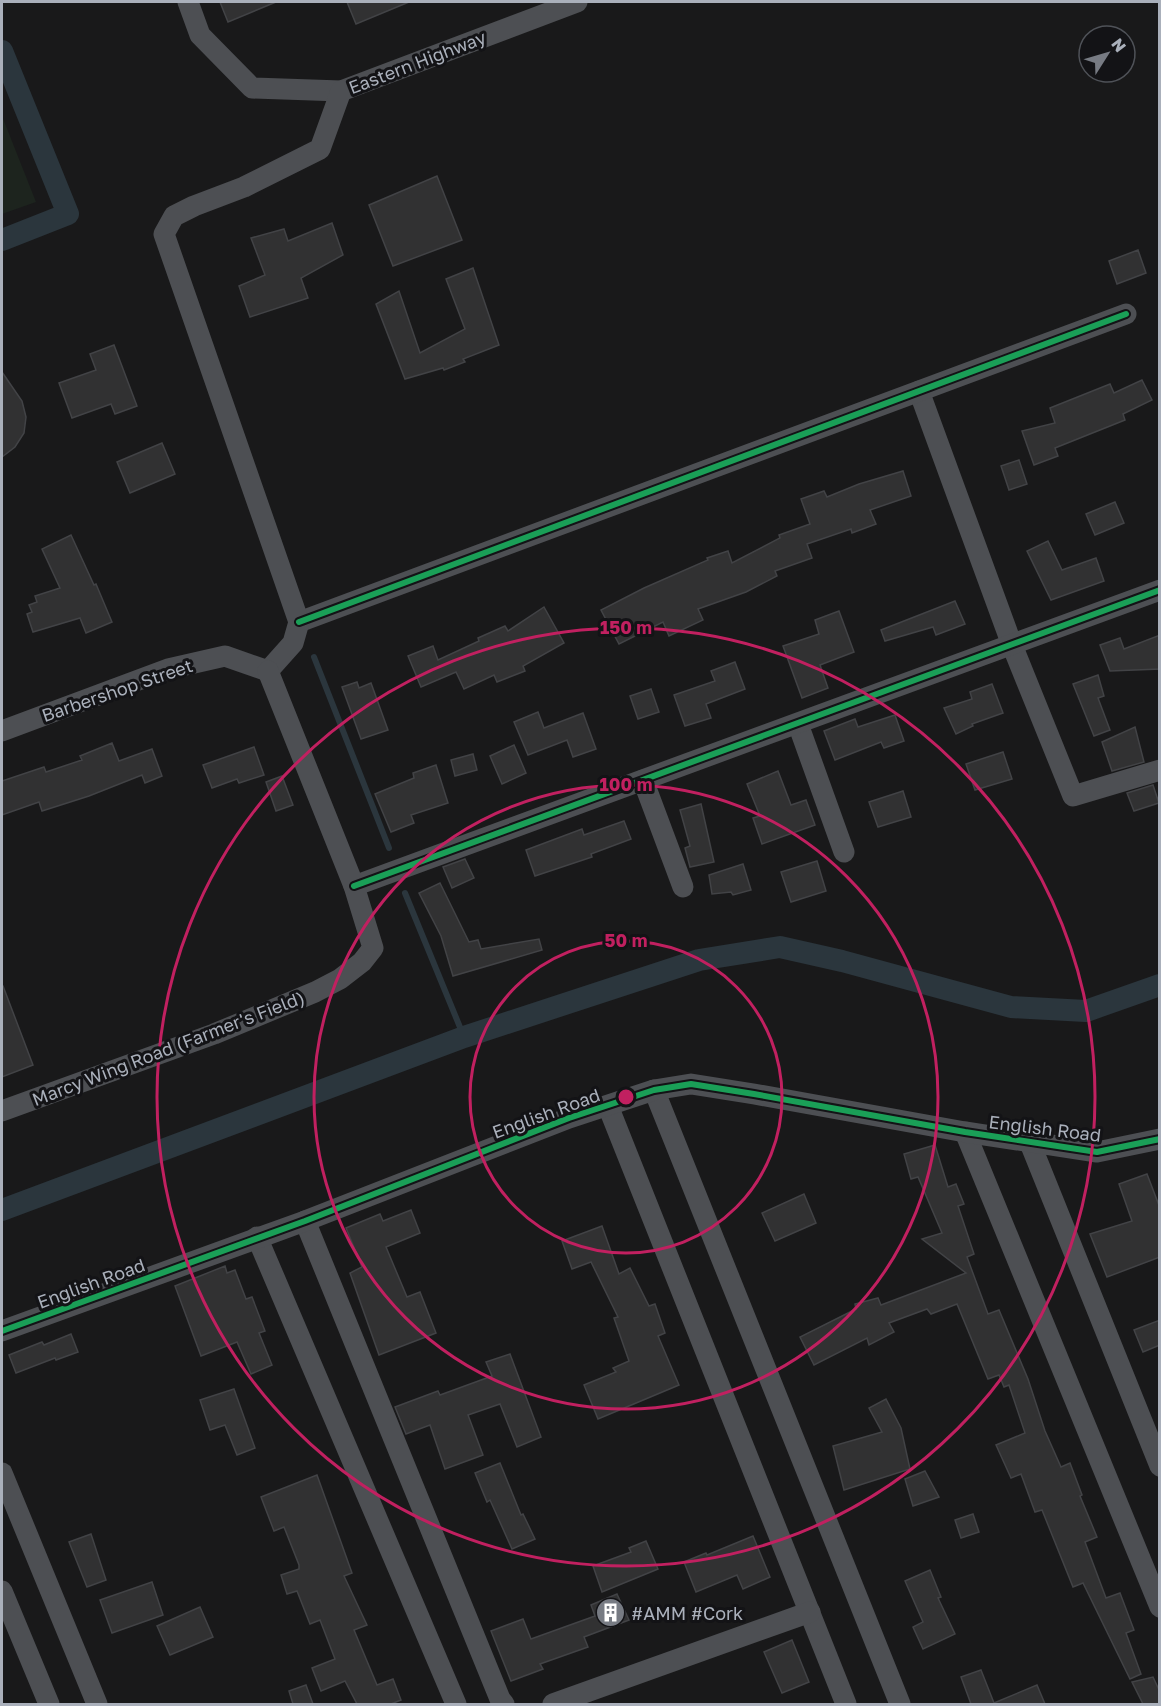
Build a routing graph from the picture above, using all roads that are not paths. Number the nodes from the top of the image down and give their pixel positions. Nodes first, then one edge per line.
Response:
1 (188, 2) edge
2 (577, 2) edge
3 (341, 91) junction
4 (1126, 314) dead end
5 (919, 391) junction
6 (1160, 590) edge
7 (298, 622) junction
8 (1011, 645) junction
9 (268, 671) junction
10 (798, 724) junction
11 (2, 731) edge
12 (1160, 770) edge
13 (643, 780) junction
14 (844, 852) dead end
15 (354, 886) junction
16 (683, 887) dead end
17 (654, 1090) junction
18 (608, 1106) junction
19 (2, 1111) edge
20 (964, 1132) junction
21 (1160, 1139) edge
22 (1030, 1143) junction
23 (305, 1221) junction
24 (257, 1237) junction
25 (2, 1331) edge
26 (1160, 1466) edge
27 (2, 1473) edge
28 (2, 1591) edge
29 (1160, 1607) edge
30 (810, 1612) junction
31 (49, 1704) edge
32 (97, 1704) edge
33 (456, 1704) edge
34 (504, 1704) edge
35 (553, 1704) edge
36 (846, 1704) edge
37 (900, 1704) edge

1 - 3 street, Eastern Highway
2 - 3 street, Eastern Highway
3 - 7 street
4 - 5 street
5 - 7 street
5 - 8 street
6 - 8 street
7 - 9 street
8 - 10 street
8 - 12 street
9 - 11 street, Barbershop Street
9 - 15 street
10 - 13 street
10 - 14 street
13 - 15 street
13 - 16 street
15 - 19 street, Marcy Wing Road (Farmer's Field)
17 - 18 street, English Road
17 - 20 street, English Road
17 - 37 street
18 - 23 street, English Road
18 - 30 street
20 - 22 street, English Road
20 - 29 street
21 - 22 street, English Road
22 - 26 street
23 - 24 street, English Road
23 - 34 street
24 - 25 street, English Road
24 - 33 street
27 - 32 street
28 - 31 street
30 - 35 street
30 - 36 street

